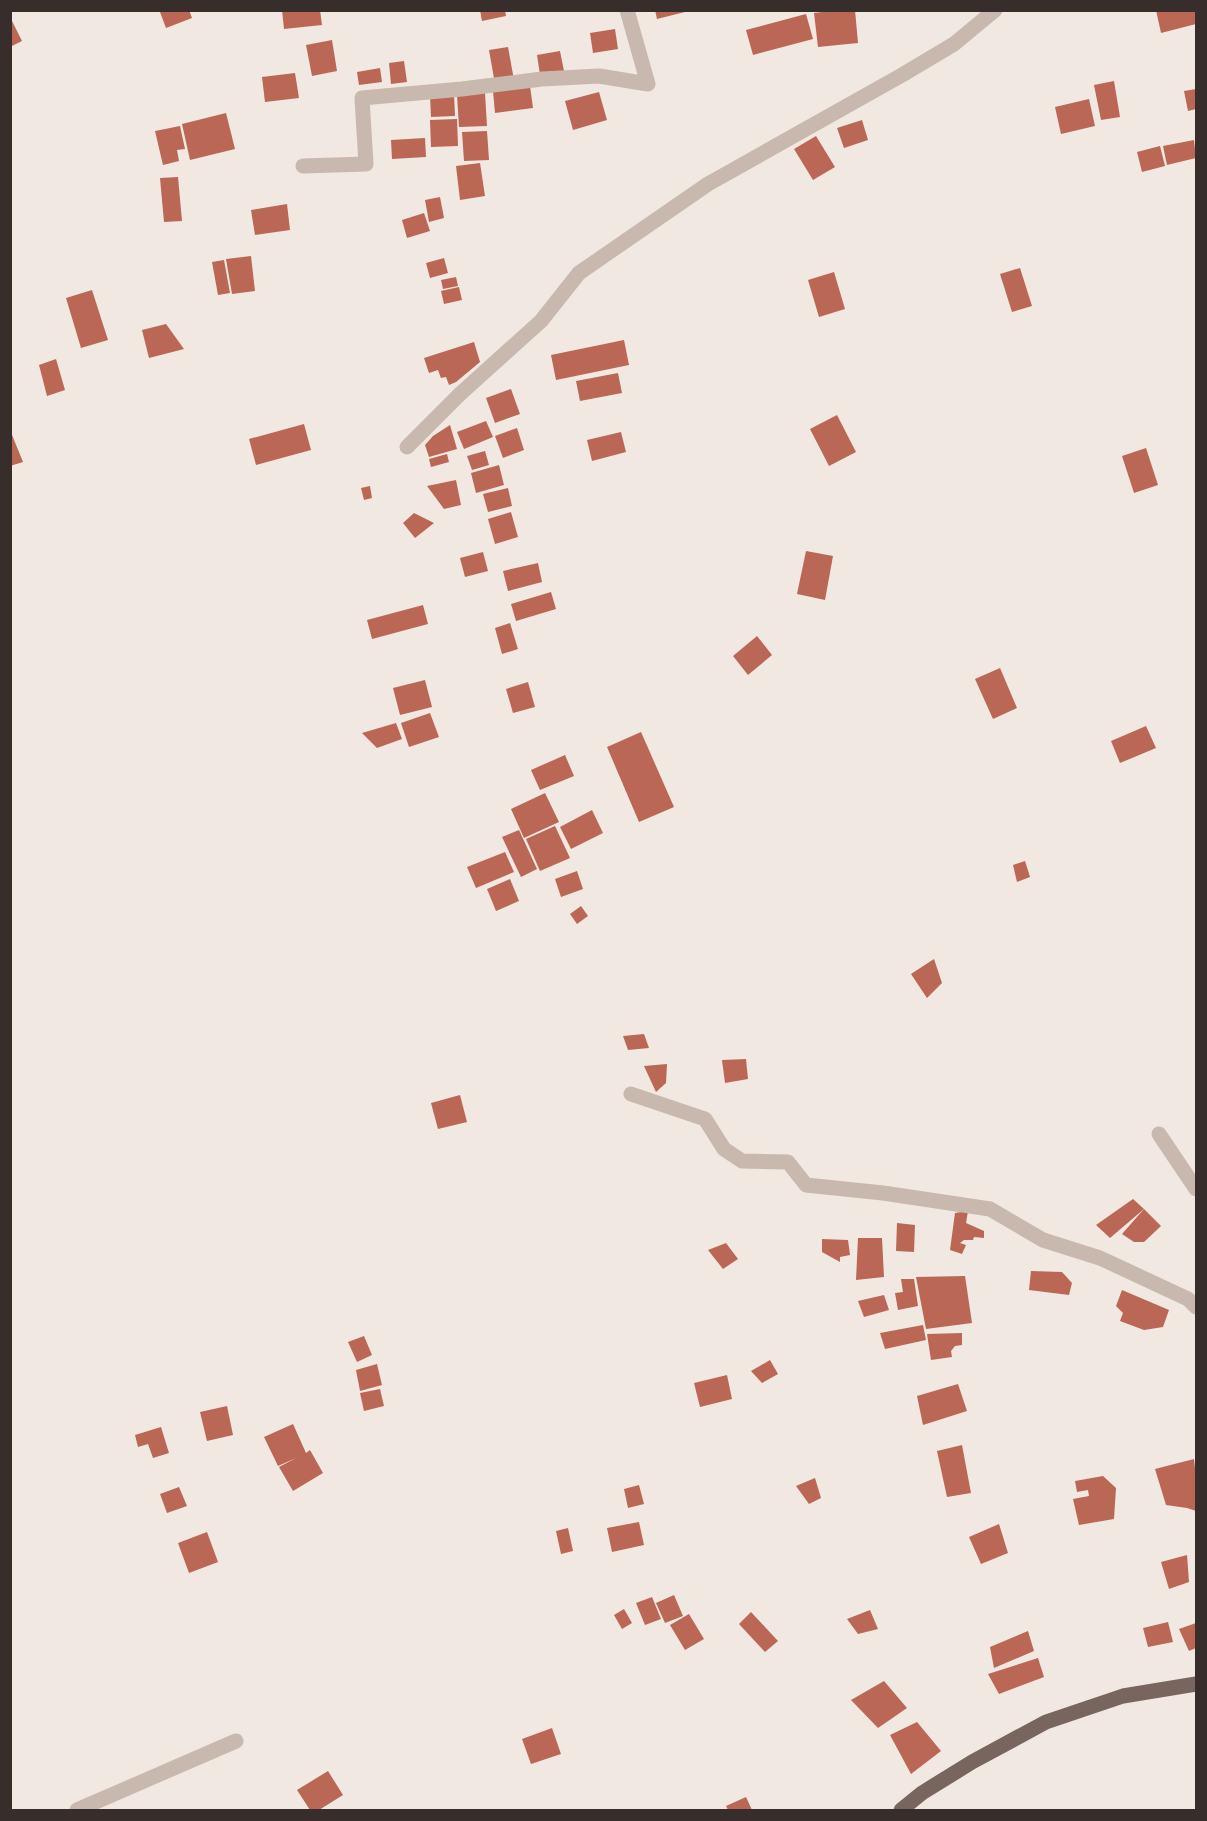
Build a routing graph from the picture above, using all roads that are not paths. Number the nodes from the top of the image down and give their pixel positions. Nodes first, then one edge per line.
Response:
1 (627, 10) edge
2 (995, 10) edge
3 (303, 166) dead end
4 (407, 447) dead end
5 (631, 1094) dead end
6 (1158, 1134) dead end
7 (1197, 1189) edge
8 (1197, 1307) edge
9 (1197, 1684) edge
10 (236, 1741) dead end
11 (77, 1810) edge
12 (901, 1810) edge

1 - 3 street
2 - 4 street
5 - 8 street
6 - 7 street
9 - 12 main road
10 - 11 street

